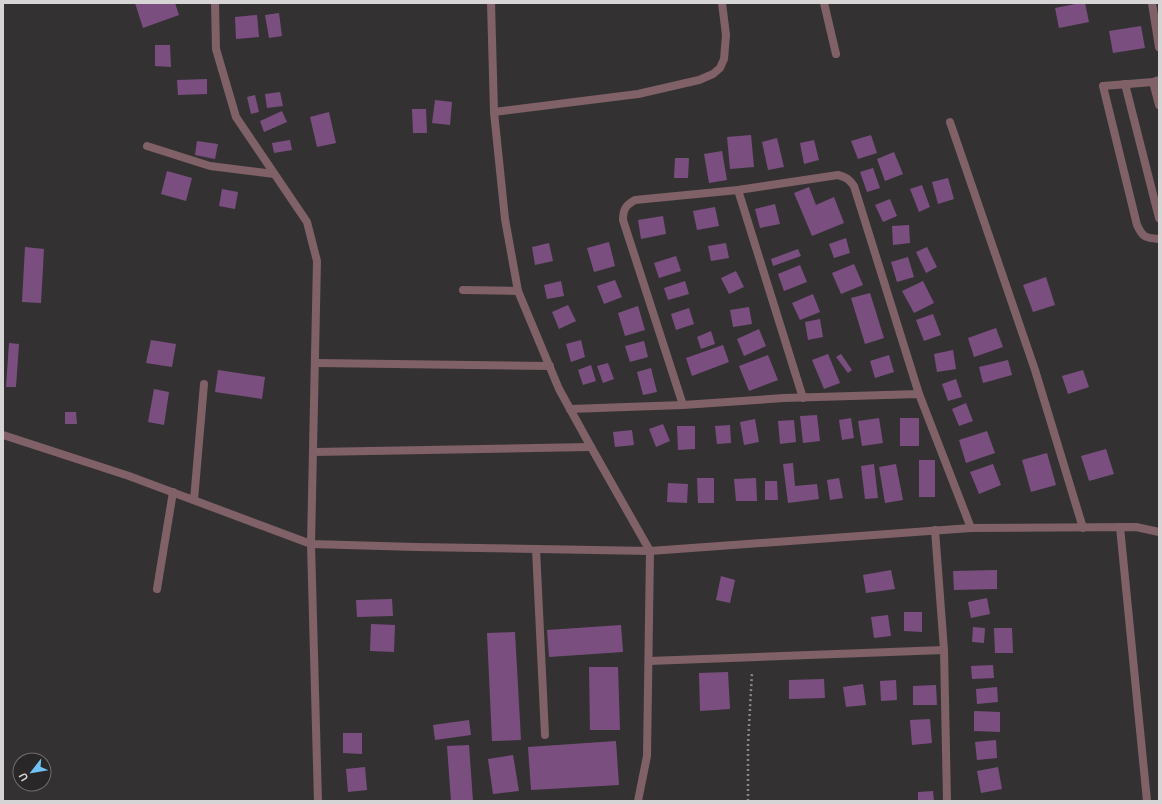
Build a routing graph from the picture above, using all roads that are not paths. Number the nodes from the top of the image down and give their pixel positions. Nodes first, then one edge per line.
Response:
1 (215, 3) edge
2 (491, 3) edge
3 (722, 3) edge
4 (824, 3) edge
5 (1152, 3) edge
6 (1159, 47) edge
7 (836, 54) dead end
8 (1156, 81) edge
9 (1124, 84) junction
10 (1159, 105) edge
11 (494, 112) junction
12 (950, 122) dead end
13 (147, 146) dead end
14 (274, 174) junction
15 (738, 190) junction
16 (1159, 218) edge
17 (1159, 239) edge
18 (463, 290) dead end
19 (518, 291) junction
20 (316, 363) junction
21 (550, 366) junction
22 (204, 384) dead end
23 (919, 394) junction
24 (803, 398) junction
25 (683, 405) junction
26 (570, 409) junction
27 (3, 435) edge
28 (591, 447) junction
29 (313, 452) junction
30 (173, 492) junction
31 (194, 500) junction
32 (1120, 527) junction
33 (971, 528) junction
34 (1083, 528) junction
35 (935, 530) junction
36 (1159, 532) edge
37 (311, 544) junction
38 (536, 549) junction
39 (650, 551) junction
40 (157, 590) dead end
41 (944, 650) junction
42 (649, 661) junction
43 (545, 735) dead end
44 (318, 801) edge
45 (638, 801) edge
46 (947, 801) edge
47 (1146, 801) edge

1 - 14 street
2 - 11 street
3 - 11 street
4 - 7 street
5 - 6 street
8 - 9 street
8 - 10 street
9 - 16 street
9 - 17 street
11 - 19 street
12 - 34 street
13 - 14 street
14 - 20 street
15 - 23 street
15 - 24 street
15 - 25 street
18 - 19 street
19 - 21 street
20 - 21 street
20 - 29 street
21 - 26 street
22 - 31 street
23 - 24 street
23 - 33 street
24 - 25 street
25 - 26 street
26 - 28 street
27 - 30 street
28 - 29 street
28 - 39 street
29 - 37 street
30 - 31 street
30 - 40 street
31 - 37 street
32 - 34 street
32 - 36 street
32 - 47 street
33 - 34 street
33 - 35 street
35 - 39 street
35 - 41 street
37 - 38 street
37 - 44 street
38 - 39 street
38 - 43 street
39 - 42 street
41 - 42 street
41 - 46 street
42 - 45 street

